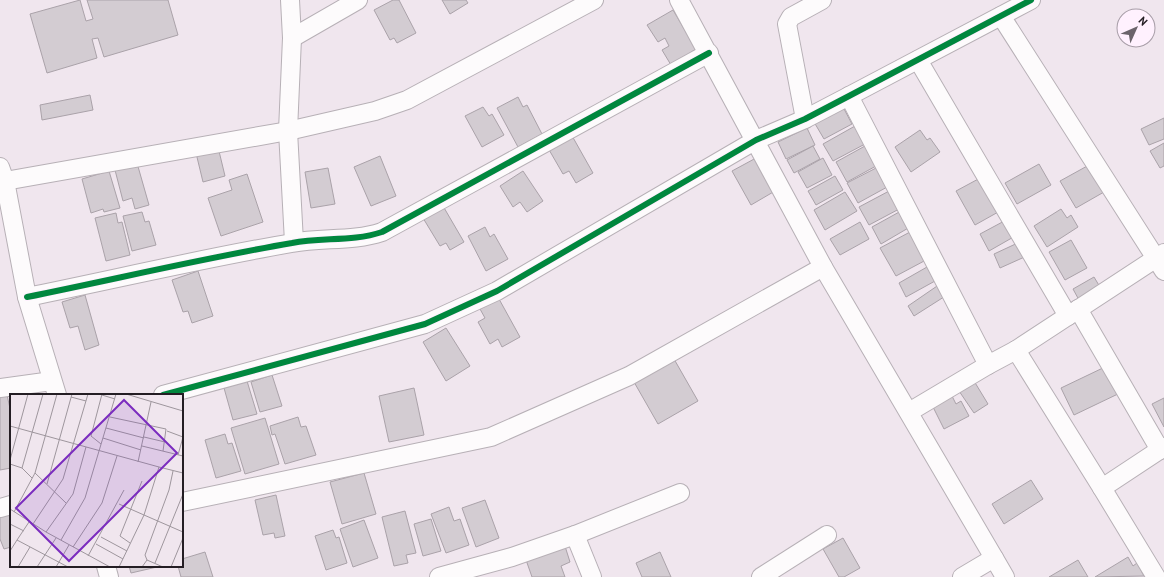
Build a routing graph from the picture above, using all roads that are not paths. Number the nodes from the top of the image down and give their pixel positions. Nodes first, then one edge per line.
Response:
1 (290, 0) edge
2 (358, 0) edge
3 (594, 0) edge
4 (679, 0) edge
5 (822, 0) edge
6 (1031, 0) edge
7 (1001, 16) junction
8 (292, 38) junction
9 (709, 53) junction
10 (918, 60) junction
11 (849, 96) junction
12 (805, 119) junction
13 (288, 131) junction
14 (756, 140) junction
15 (2, 174) edge
16 (294, 242) junction
17 (1161, 261) edge
18 (824, 267) junction
19 (28, 297) junction
20 (1073, 312) junction
21 (1016, 350) junction
22 (988, 364) junction
23 (0, 388) edge
24 (54, 388) edge
25 (167, 394) edge
26 (908, 412) junction
27 (1162, 449) edge
28 (1102, 488) junction
29 (680, 493) dead end
30 (183, 502) edge
31 (10, 505) edge
32 (0, 508) edge
33 (575, 535) junction
34 (827, 535) dead end
35 (994, 558) junction
36 (106, 567) edge
37 (109, 577) edge
38 (439, 577) edge
39 (592, 577) edge
40 (761, 577) edge
41 (962, 577) edge
42 (1005, 577) edge
43 (1156, 577) edge

1 - 8 street
2 - 8 street
3 - 13 street
4 - 9 street
5 - 12 street
6 - 7 street
7 - 10 street
7 - 17 street
8 - 13 street
9 - 14 street
9 - 16 street
10 - 11 street
10 - 20 street
11 - 12 street
11 - 22 street
12 - 14 street
13 - 15 street
13 - 16 street
14 - 18 street
14 - 25 street
15 - 19 street
16 - 19 street
17 - 20 street
18 - 26 street
18 - 30 street
19 - 24 street
20 - 21 street
20 - 27 street
21 - 22 street
21 - 28 street
22 - 26 street
23 - 24 street
26 - 35 street
27 - 28 street
28 - 43 street
29 - 33 street
31 - 32 street
33 - 38 street
33 - 39 street
34 - 40 street
35 - 41 street
35 - 42 street
36 - 37 street

